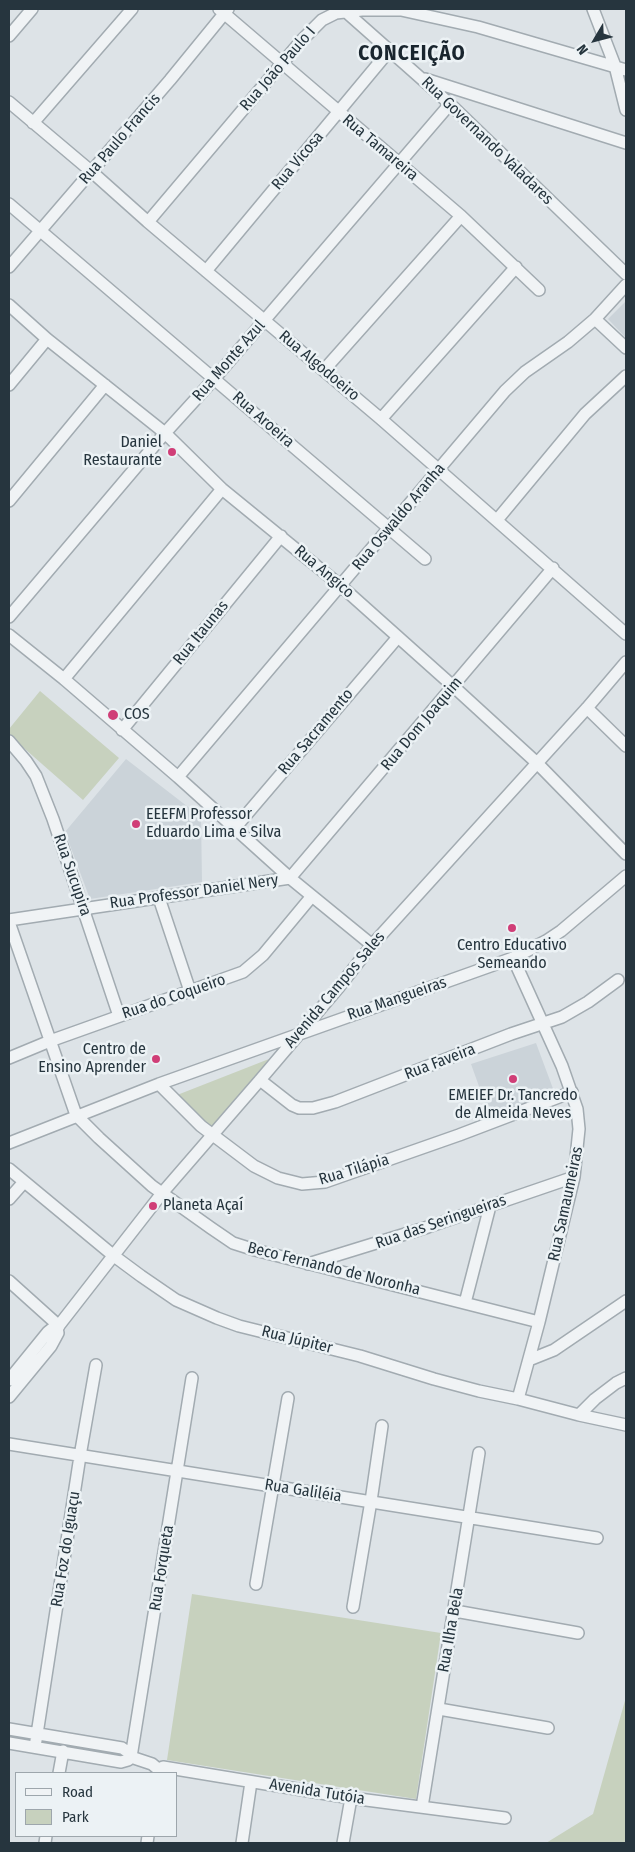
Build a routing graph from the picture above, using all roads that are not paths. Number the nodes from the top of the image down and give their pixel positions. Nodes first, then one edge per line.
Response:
1 (32, 9) edge
2 (132, 9) edge
3 (593, 9) edge
4 (224, 10) edge
5 (345, 12) junction
6 (9, 36) edge
7 (389, 51) junction
8 (282, 62) junction
9 (614, 66) junction
10 (626, 70) edge
11 (422, 78) junction
12 (9, 102) edge
13 (450, 104) junction
14 (626, 110) edge
15 (338, 112) junction
16 (33, 124) junction
17 (626, 143) edge
18 (400, 164) junction
19 (92, 172) junction
20 (9, 204) edge
21 (461, 216) junction
22 (148, 222) junction
23 (40, 231) junction
24 (9, 267) edge
25 (516, 267) junction
26 (206, 271) junction
27 (626, 274) edge
28 (626, 285) edge
29 (539, 290) dead end
30 (9, 305) edge
31 (595, 319) junction
32 (264, 320) junction
33 (48, 339) junction
34 (626, 348) edge
35 (324, 370) junction
36 (626, 376) edge
37 (214, 378) junction
38 (9, 385) edge
39 (105, 385) junction
40 (381, 419) junction
41 (165, 433) junction
42 (439, 470) junction
43 (222, 489) junction
44 (9, 501) edge
45 (497, 520) junction
46 (388, 528) junction
47 (281, 536) junction
48 (425, 559) dead end
49 (553, 568) junction
50 (341, 586) junction
51 (9, 617) edge
52 (626, 634) edge
53 (9, 636) edge
54 (398, 637) junction
55 (626, 662) edge
56 (64, 679) junction
57 (454, 687) junction
58 (587, 708) junction
59 (122, 730) junction
60 (9, 742) edge
61 (626, 746) edge
62 (537, 763) junction
63 (178, 777) junction
64 (235, 828) junction
65 (626, 854) edge
66 (626, 876) edge
67 (290, 878) junction
68 (312, 896) junction
69 (159, 898) junction
70 (84, 909) junction
71 (9, 921) edge
72 (372, 945) junction
73 (513, 958) junction
74 (618, 980) dead end
75 (190, 991) junction
76 (119, 1016) junction
77 (544, 1024) junction
78 (299, 1034) junction
79 (50, 1041) junction
80 (9, 1058) edge
81 (260, 1080) junction
82 (159, 1084) junction
83 (572, 1092) junction
84 (76, 1116) junction
85 (212, 1134) junction
86 (9, 1143) edge
87 (9, 1169) edge
88 (574, 1177) junction
89 (24, 1182) junction
90 (163, 1192) junction
91 (9, 1199) edge
92 (490, 1206) junction
93 (114, 1256) junction
94 (306, 1264) junction
95 (9, 1281) edge
96 (626, 1301) edge
97 (465, 1302) junction
98 (539, 1322) junction
99 (58, 1327) junction
100 (529, 1360) junction
101 (96, 1365) dead end
102 (192, 1378) dead end
103 (626, 1378) edge
104 (9, 1380) edge
105 (9, 1398) edge
106 (288, 1398) dead end
107 (518, 1399) junction
108 (579, 1415) junction
109 (626, 1425) edge
110 (382, 1426) dead end
111 (9, 1444) edge
112 (479, 1453) dead end
113 (80, 1456) junction
114 (178, 1471) junction
115 (272, 1486) junction
116 (371, 1501) junction
117 (470, 1518) junction
118 (597, 1538) dead end
119 (256, 1584) dead end
120 (353, 1607) dead end
121 (455, 1611) junction
122 (578, 1633) dead end
123 (439, 1709) junction
124 (548, 1728) dead end
125 (9, 1730) edge
126 (37, 1734) junction
127 (9, 1743) edge
128 (35, 1747) junction
129 (63, 1751) junction
130 (131, 1757) junction
131 (158, 1771) edge
132 (58, 1772) edge
133 (251, 1782) junction
134 (351, 1798) junction
135 (422, 1807) junction
136 (505, 1818) dead end
137 (242, 1843) edge
138 (344, 1843) edge

1 - 6 street
2 - 16 street
3 - 9 street
4 - 8 street, Rua Tamareira
4 - 19 street, Rua Paulo Francis
5 - 7 street, Rua Governando Valadares
5 - 8 street, Rua João Paulo I
5 - 9 street, Rua João Paulo I
7 - 11 street, Rua Governando Valadares
7 - 15 street, Rua Vicosa
8 - 15 street, Rua Tamareira
8 - 22 street, Rua João Paulo I
9 - 10 street, Rua João Paulo I
9 - 14 street
11 - 13 street, Rua Governando Valadares
11 - 17 street
12 - 16 street, Rua Algodoeiro
13 - 18 street, Rua Monte Azul
13 - 27 street, Rua Governando Valadares
15 - 18 street, Rua Tamareira
15 - 26 street, Rua Vicosa
16 - 19 street, Rua Algodoeiro
18 - 21 street, Rua Tamareira
18 - 32 street, Rua Monte Azul
19 - 22 street, Rua Algodoeiro
19 - 23 street, Rua Paulo Francis
20 - 23 street, Rua Aroeira
21 - 25 street, Rua Tamareira
21 - 35 street
22 - 26 street, Rua Algodoeiro
23 - 24 street, Rua Paulo Francis
23 - 37 street, Rua Aroeira
25 - 29 street, Rua Tamareira
25 - 40 street
26 - 32 street, Rua Algodoeiro
28 - 31 street, Rua Oswaldo Aranha
30 - 33 street, Rua Angico
31 - 34 street
31 - 42 street, Rua Oswaldo Aranha
32 - 35 street, Rua Algodoeiro
32 - 37 street, Rua Monte Azul
33 - 38 street
33 - 39 street, Rua Angico
35 - 40 street, Rua Algodoeiro
36 - 45 street
37 - 41 street, Rua Monte Azul
37 - 46 street, Rua Aroeira
39 - 41 street, Rua Angico
39 - 44 street
40 - 42 street, Rua Algodoeiro
41 - 43 street, Rua Angico
41 - 51 street, Rua Monte Azul
42 - 45 street, Rua Algodoeiro
42 - 46 street, Rua Oswaldo Aranha
43 - 47 street, Rua Angico
43 - 56 street
45 - 49 street, Rua Algodoeiro
46 - 48 street, Rua Aroeira
46 - 50 street, Rua Oswaldo Aranha
47 - 50 street, Rua Angico
47 - 59 street, Rua Itaunas
49 - 52 street, Rua Algodoeiro
49 - 57 street, Rua Dom Joaquim
50 - 54 street, Rua Angico
50 - 63 street, Rua Oswaldo Aranha
53 - 56 street
54 - 57 street, Rua Angico
54 - 64 street, Rua Sacramento
55 - 58 street, Avenida Campos Sales
56 - 59 street
57 - 62 street, Rua Angico
57 - 67 street, Rua Dom Joaquim
58 - 61 street
58 - 62 street, Avenida Campos Sales
59 - 63 street
60 - 70 street, Rua Sucupira
62 - 65 street, Rua Angico
62 - 72 street, Avenida Campos Sales
63 - 64 street
64 - 67 street
66 - 73 street, Rua Mangueiras
67 - 68 street
67 - 69 street, Rua Professor Daniel Nery
68 - 72 street
68 - 75 street, Rua do Coqueiro
69 - 70 street, Rua Professor Daniel Nery
69 - 75 street
70 - 71 street, Rua Professor Daniel Nery
70 - 76 street, Rua Sucupira
71 - 79 street, Beco Fernando de Noronha
72 - 78 street, Avenida Campos Sales
73 - 77 street, Rua Samaumeiras
73 - 78 street, Rua Mangueiras
74 - 77 street, Rua Faveira
75 - 76 street, Rua do Coqueiro
76 - 79 street, Rua do Coqueiro
77 - 81 street, Rua Faveira
77 - 83 street, Rua Samaumeiras
78 - 81 street, Avenida Campos Sales
78 - 82 street, Rua Mangueiras
79 - 80 street, Rua do Coqueiro
79 - 84 street, Beco Fernando de Noronha
81 - 85 street, Avenida Campos Sales
82 - 84 street, Rua Mangueiras
82 - 85 street, Rua Tilápia
83 - 85 street, Rua Tilápia
83 - 88 street, Rua Samaumeiras
84 - 86 street, Rua Mangueiras
84 - 90 street, Beco Fernando de Noronha
85 - 90 street, Avenida Campos Sales
87 - 89 street, Rua Júpiter
88 - 92 street, Rua das Seringueiras
88 - 98 street, Rua Samaumeiras
89 - 91 street
89 - 93 street, Rua Júpiter
90 - 93 street, Avenida Campos Sales
90 - 94 street, Beco Fernando de Noronha
92 - 94 street, Rua das Seringueiras
92 - 97 street
93 - 99 street, Avenida Campos Sales
93 - 107 street, Rua Júpiter
94 - 97 street, Beco Fernando de Noronha
95 - 99 street
96 - 100 street
97 - 98 street, Beco Fernando de Noronha
98 - 100 street, Rua Samaumeiras
99 - 104 street, Avenida Campos Sales
99 - 105 street, Avenida Campos Sales
100 - 107 street, Rua Samaumeiras
101 - 113 street, Rua Foz do Iguaçu
102 - 114 street, Rua Forqueta
103 - 108 street
106 - 115 street
107 - 108 street, Rua Júpiter
108 - 109 street, Rua Júpiter
110 - 116 street
111 - 113 street, Rua Galiléia
112 - 117 street, Rua Ilha Bela
113 - 114 street, Rua Galiléia
113 - 126 street, Rua Foz do Iguaçu
114 - 115 street, Rua Galiléia
114 - 130 street, Rua Forqueta
115 - 116 street, Rua Galiléia
115 - 119 street
116 - 117 street, Rua Galiléia
116 - 120 street
117 - 118 street, Rua Galiléia
117 - 121 street, Rua Ilha Bela
121 - 122 street
121 - 123 street, Rua Ilha Bela
123 - 124 street
123 - 135 street, Rua Ilha Bela
125 - 126 street, Avenida Tutóia
126 - 128 street, Rua Foz do Iguaçu
126 - 130 street, Avenida Tutóia
127 - 128 street, Avenida Tutóia
128 - 129 street, Avenida Tutóia
129 - 130 street, Avenida Tutóia
129 - 132 street
130 - 131 street, Avenida Tutóia
131 - 133 street, Avenida Tutóia
133 - 134 street, Avenida Tutóia
133 - 137 street
134 - 135 street, Avenida Tutóia
134 - 138 street
135 - 136 street, Avenida Tutóia

